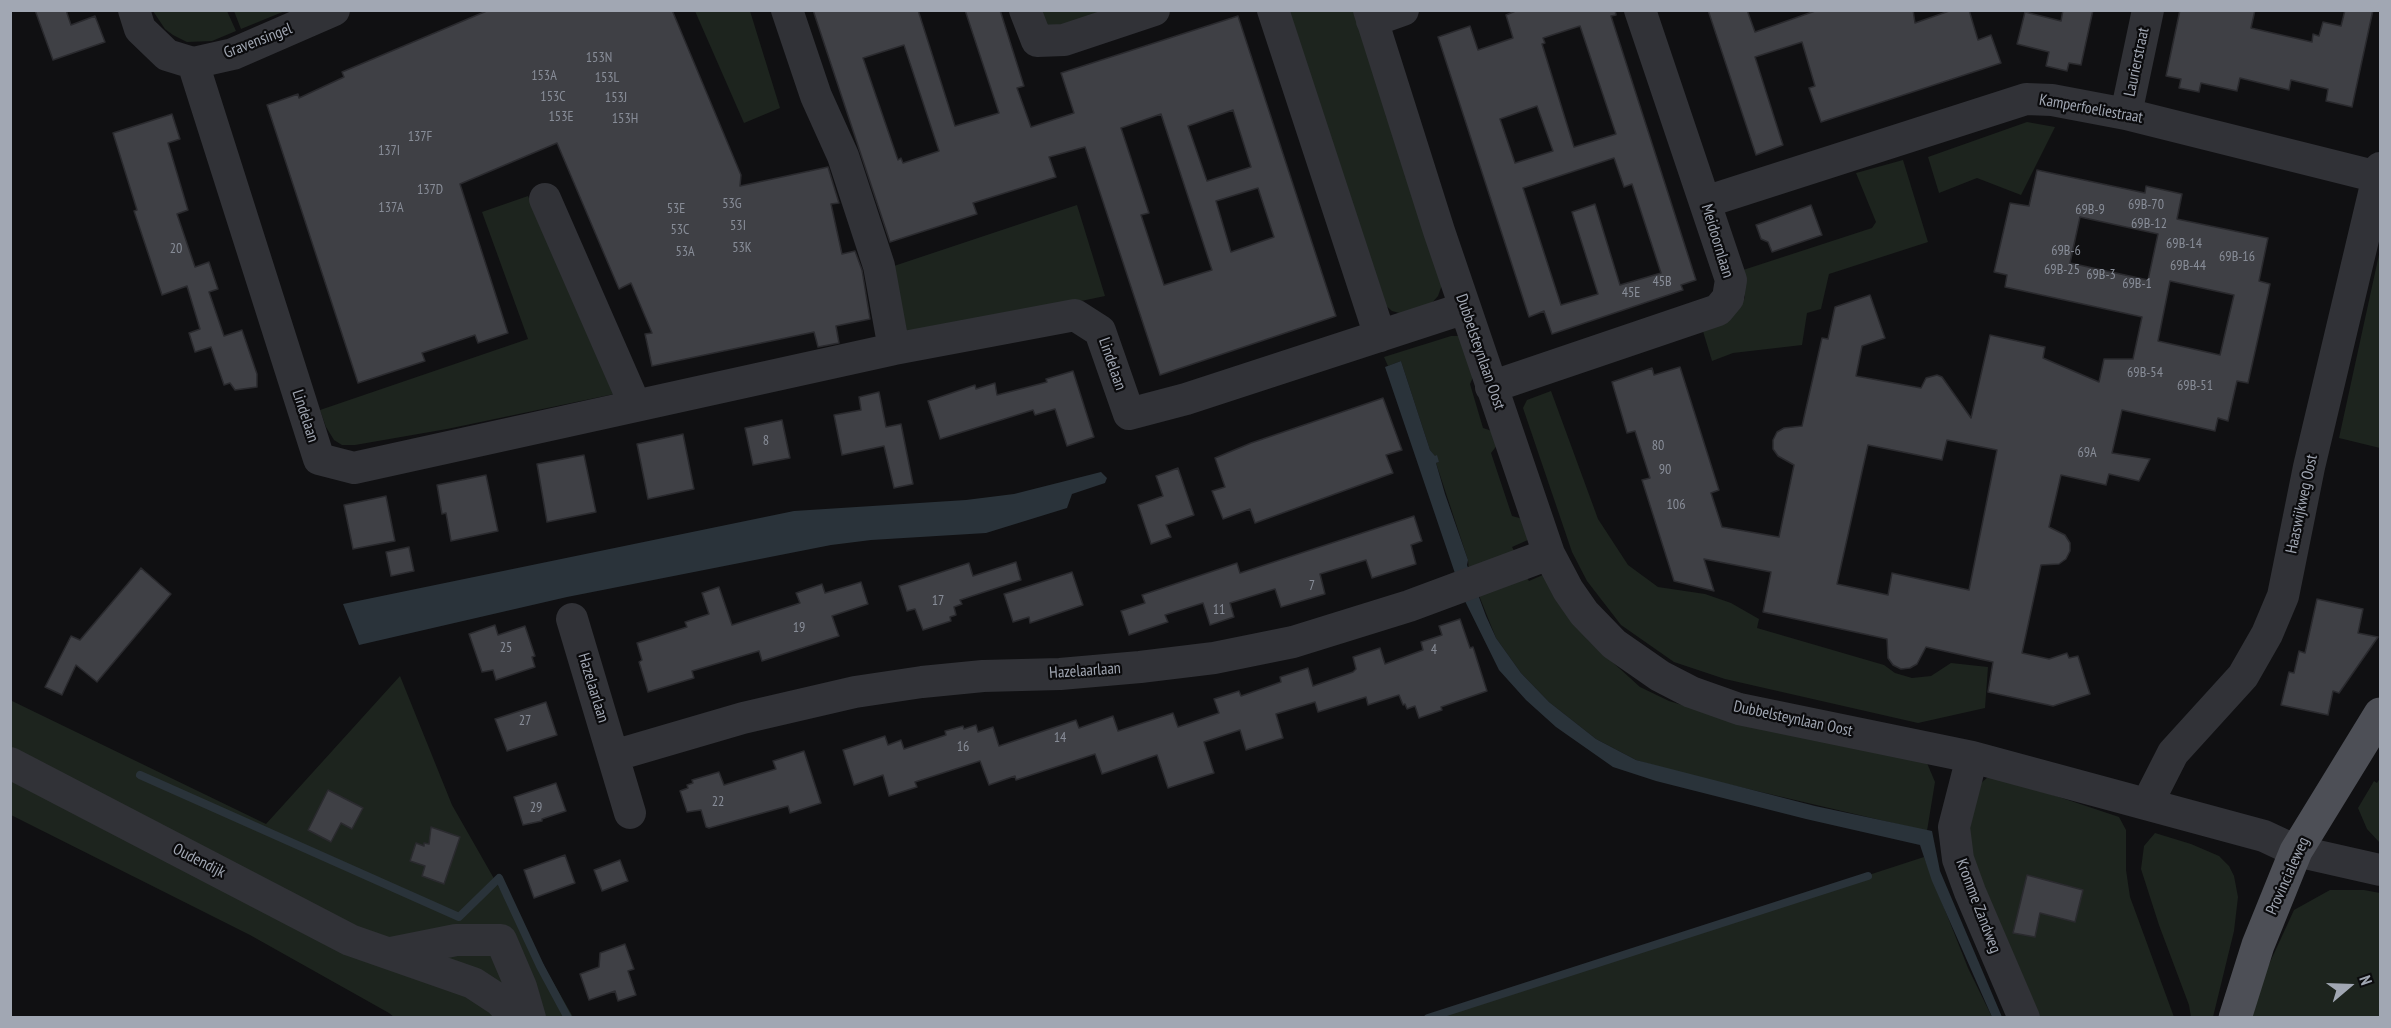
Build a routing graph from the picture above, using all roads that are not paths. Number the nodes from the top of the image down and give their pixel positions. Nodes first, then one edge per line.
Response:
1 (134, 10) edge
2 (334, 10) edge
3 (787, 10) edge
4 (1025, 10) edge
5 (1154, 10) edge
6 (1273, 10) edge
7 (1403, 10) edge
8 (1641, 10) edge
9 (2148, 10) edge
10 (1371, 16) edge
11 (193, 63) junction
12 (2126, 114) junction
13 (2379, 173) edge
14 (545, 199) dead end
15 (1705, 202) junction
16 (1465, 308) junction
17 (1380, 336) junction
18 (894, 349) junction
19 (1491, 387) junction
20 (635, 405) junction
21 (1549, 554) junction
22 (572, 620) dead end
23 (2380, 714) edge
24 (613, 756) junction
25 (1972, 757) junction
26 (10, 763) edge
27 (2147, 804) junction
28 (630, 813) dead end
29 (2296, 851) junction
30 (2380, 870) edge
31 (389, 953) junction
32 (516, 1017) edge
33 (530, 1017) edge
34 (2024, 1017) edge
35 (2235, 1017) edge

1 - 11 street
2 - 11 street, Gravensingel
3 - 18 street
4 - 5 street
6 - 17 street
7 - 10 street
8 - 15 street, Meidoornlaan
9 - 12 street, Laurierstraat
10 - 16 street, Dubbelsteynlaan Oost
11 - 20 street, Lindelaan
12 - 13 street, Kamperfoeliestraat
12 - 15 street, Kamperfoeliestraat
13 - 27 street, Haaswijkweg Oost
14 - 20 street
15 - 19 street, Meidoornlaan
16 - 17 street, Lindelaan
16 - 19 street, Dubbelsteynlaan Oost
17 - 18 street, Lindelaan
18 - 20 street, Lindelaan
19 - 21 street, Dubbelsteynlaan Oost
21 - 24 street, Hazelaarlaan
21 - 25 street, Dubbelsteynlaan Oost
22 - 24 street, Hazelaarlaan
23 - 29 main road, Provincialeweg
24 - 28 street, Hazelaarlaan
25 - 27 street, Dubbelsteynlaan Oost
25 - 34 street, Kromme Zandweg
26 - 31 street, Oudendijk
27 - 29 street, Dubbelsteynlaan Oost
29 - 30 street, Dubbelsteynlaan Oost
29 - 35 main road, Provincialeweg
31 - 32 street, Oudendijk
31 - 33 street, Oudendijk

